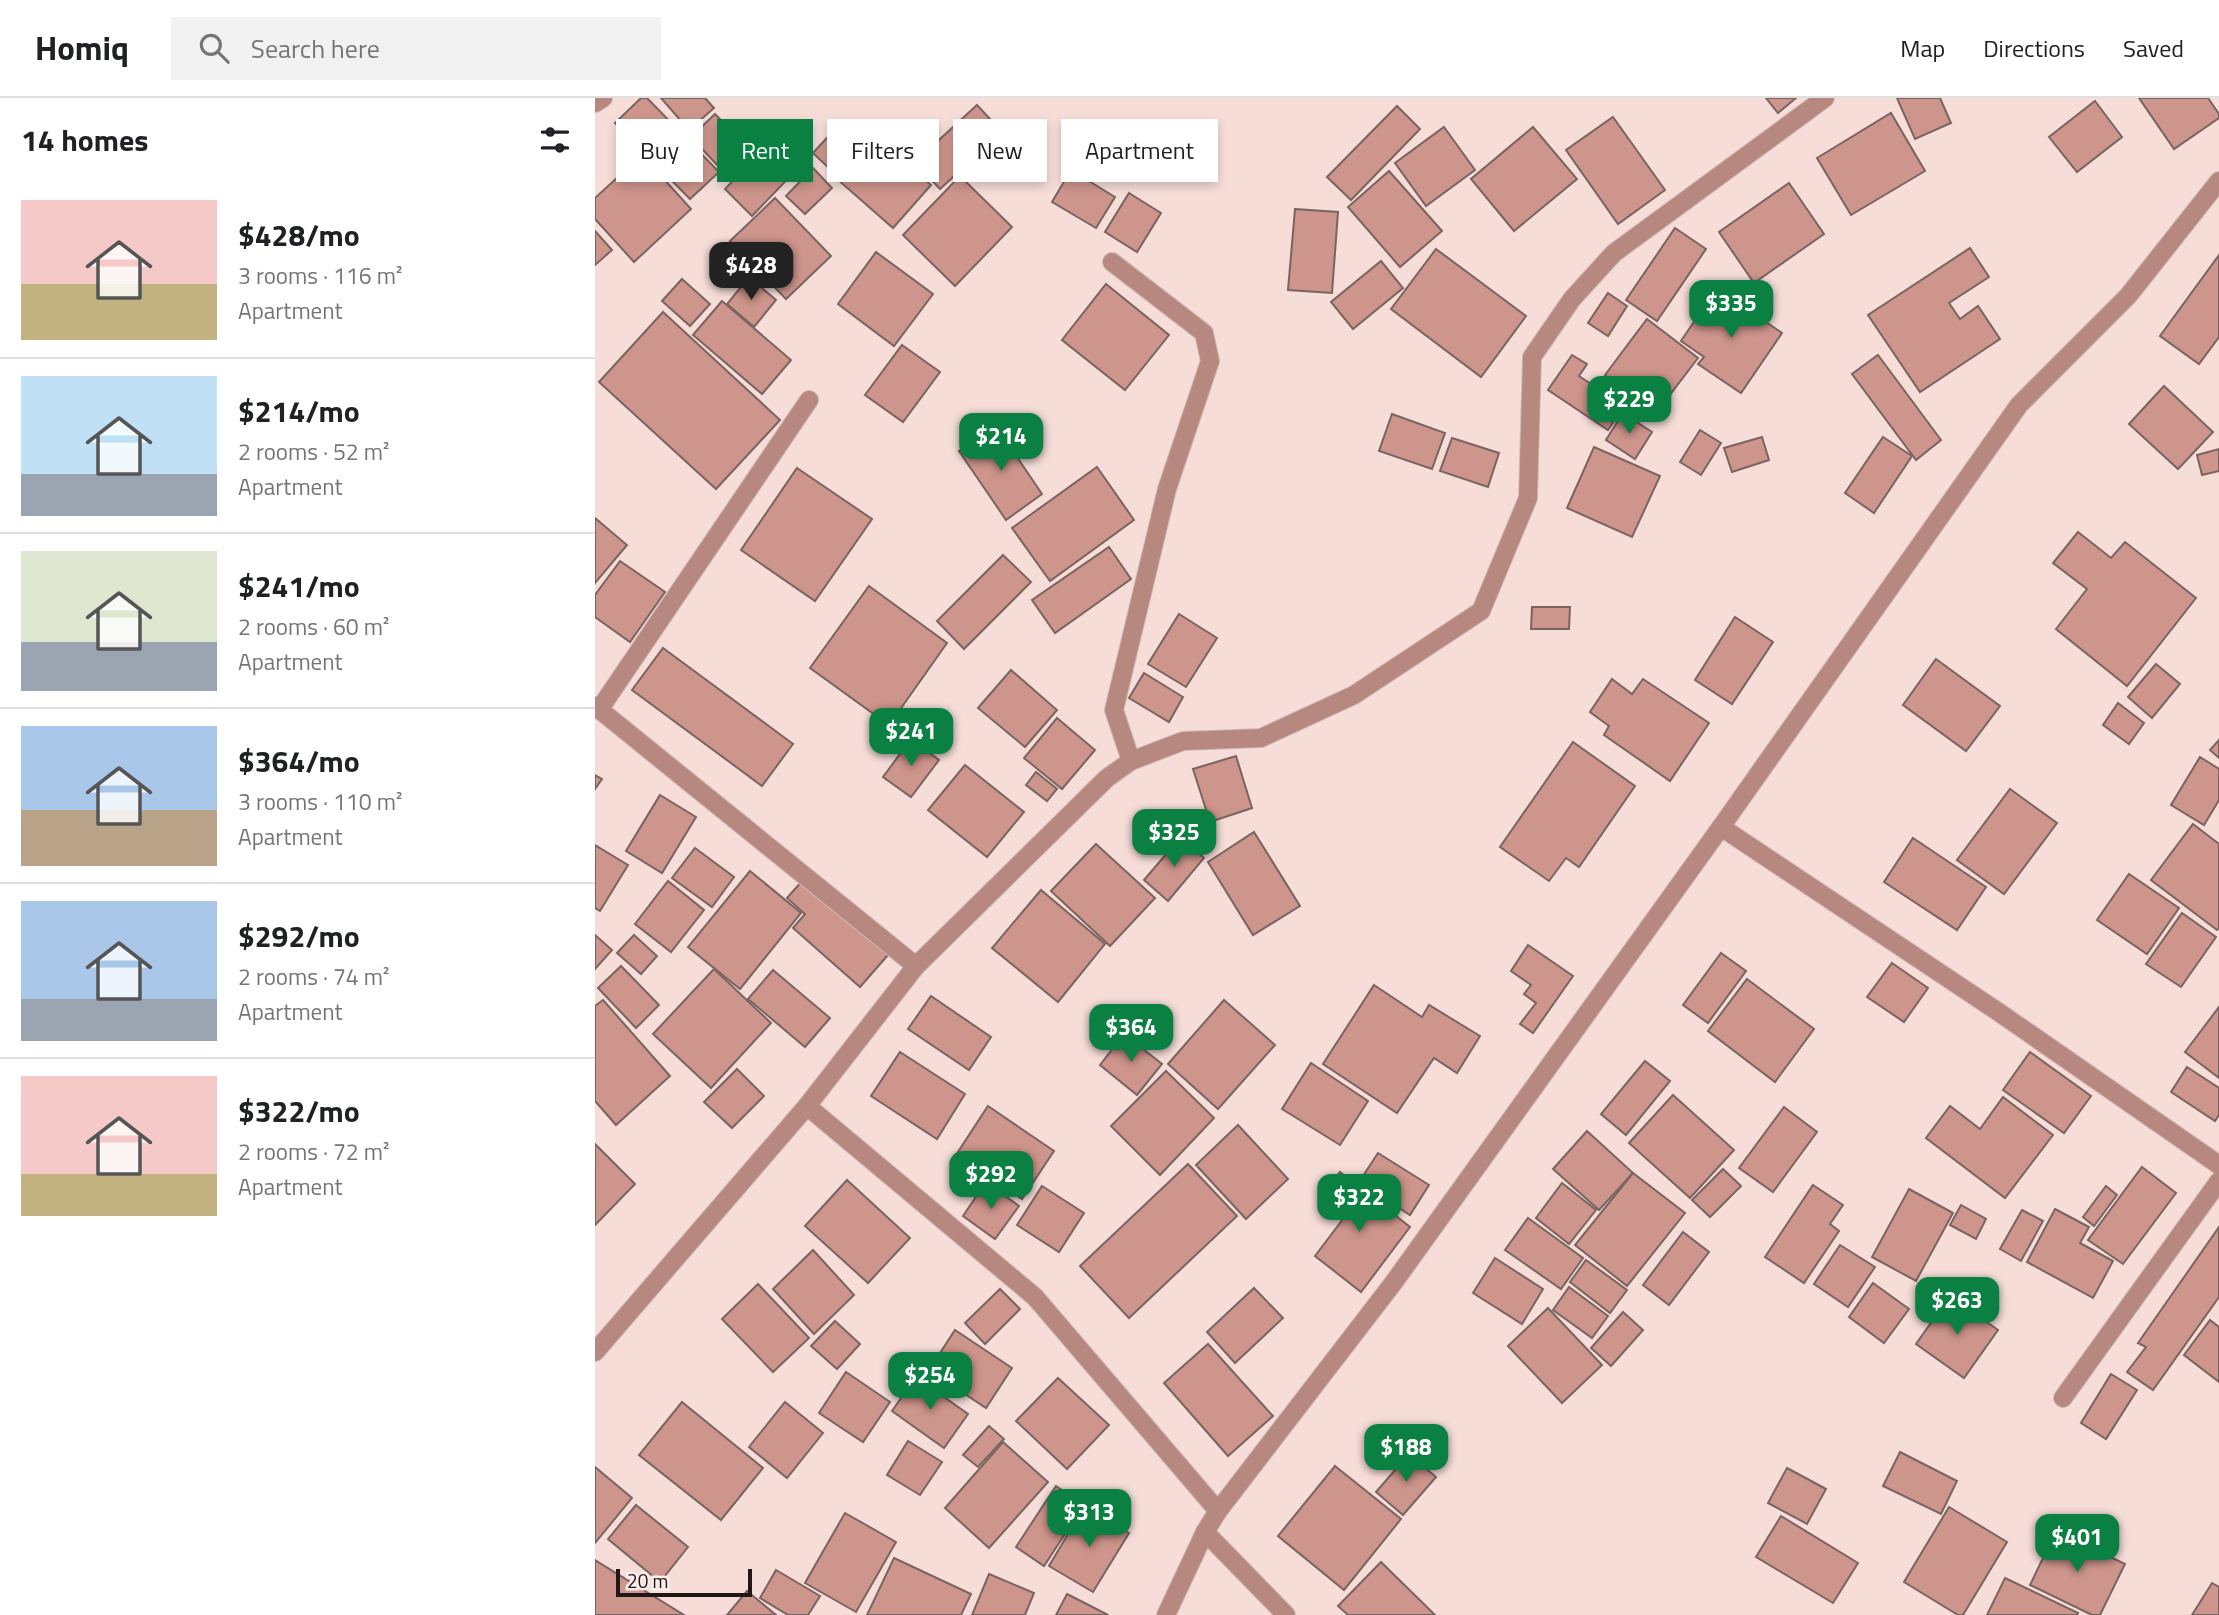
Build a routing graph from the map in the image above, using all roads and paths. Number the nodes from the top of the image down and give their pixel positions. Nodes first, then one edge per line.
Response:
1 (603, 98) edge
2 (1825, 98) edge
3 (595, 103) edge
4 (2219, 181) edge
5 (1112, 262) dead end
6 (809, 400) dead end
7 (597, 708) edge
8 (1131, 761) junction
9 (1721, 827) junction
10 (916, 967) junction
11 (807, 1106) junction
12 (2219, 1165) edge
13 (2219, 1181) edge
14 (595, 1352) edge
15 (2063, 1398) dead end
16 (1218, 1511) junction
17 (1205, 1532) junction
18 (1166, 1615) edge
19 (1286, 1615) edge

1 - 3 street
2 - 8 street
4 - 9 street
5 - 8 street
6 - 7 street
7 - 10 street
8 - 10 street
9 - 12 street
9 - 16 street
10 - 11 street
11 - 14 street
11 - 16 street
13 - 15 street
16 - 17 street
17 - 18 street
17 - 19 street

